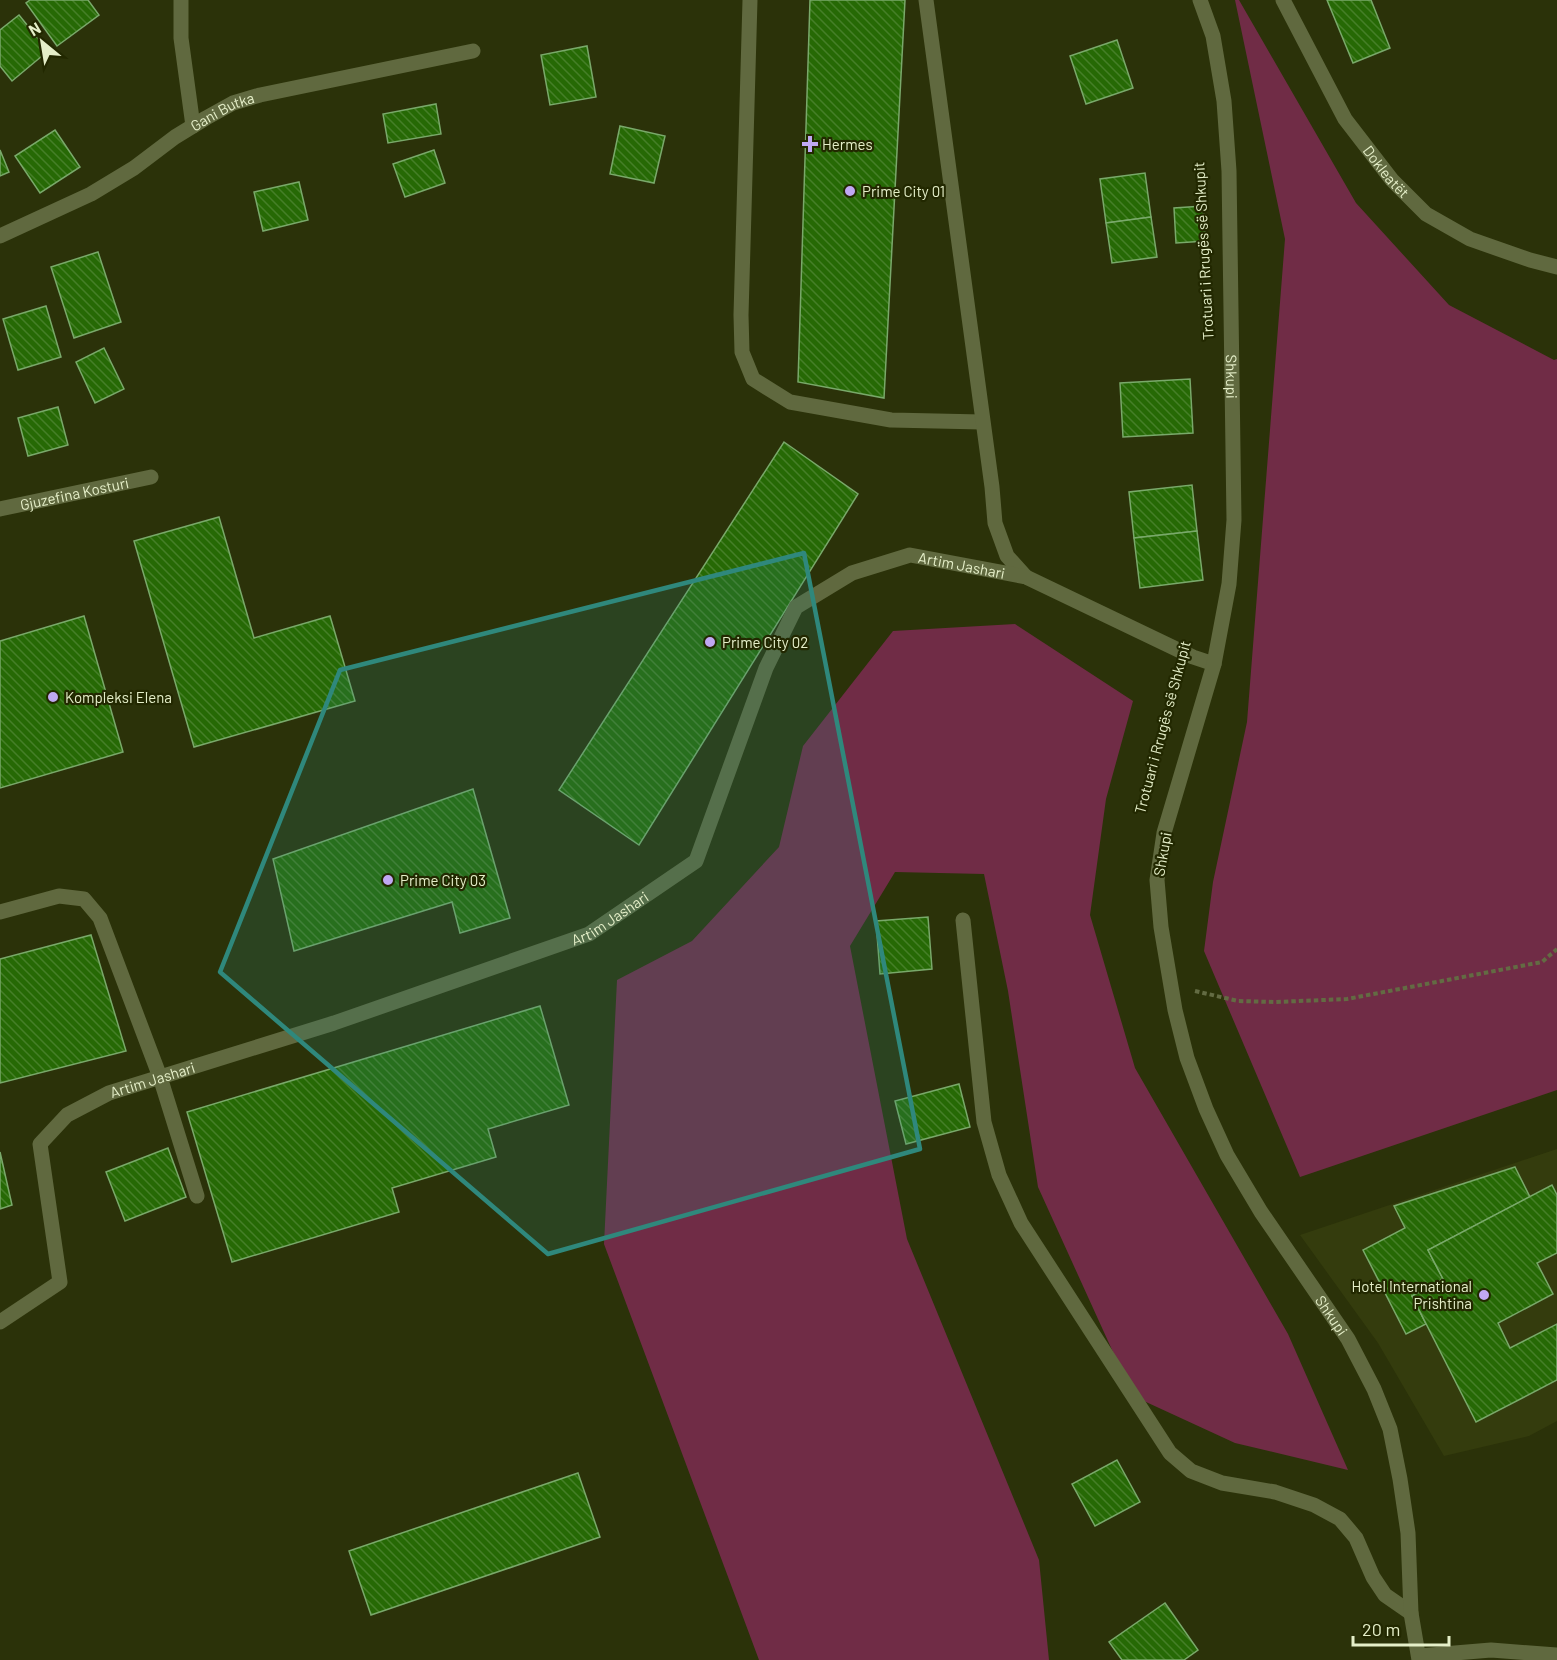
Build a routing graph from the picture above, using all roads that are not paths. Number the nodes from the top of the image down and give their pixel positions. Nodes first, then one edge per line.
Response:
1 (181, 0) edge
2 (750, 0) edge
3 (926, 0) edge
4 (1200, 0) edge
5 (1283, 0) edge
6 (473, 51) dead end
7 (193, 126) junction
8 (0, 236) edge
9 (1557, 267) edge
10 (982, 422) junction
11 (151, 477) dead end
12 (0, 509) edge
13 (1026, 577) junction
14 (1214, 664) junction
15 (0, 912) edge
16 (963, 920) dead end
17 (160, 1077) junction
18 (196, 1196) dead end
19 (0, 1322) edge
20 (1411, 1614) junction
21 (1557, 1655) edge
22 (1419, 1658) edge

1 - 7 street
2 - 10 street
3 - 10 street
4 - 14 street, Shkupi
5 - 9 street, Dokleatët
6 - 7 street, Gani Butka
7 - 8 street, Gani Butka
10 - 13 street
11 - 12 street, Gjuzefina Kosturi
13 - 14 street, Artim Jashari
13 - 17 street, Artim Jashari
14 - 20 street, Shkupi
15 - 17 street
16 - 20 street
17 - 18 street
17 - 19 street, Artim Jashari
20 - 22 street, Shkupi
21 - 22 street

